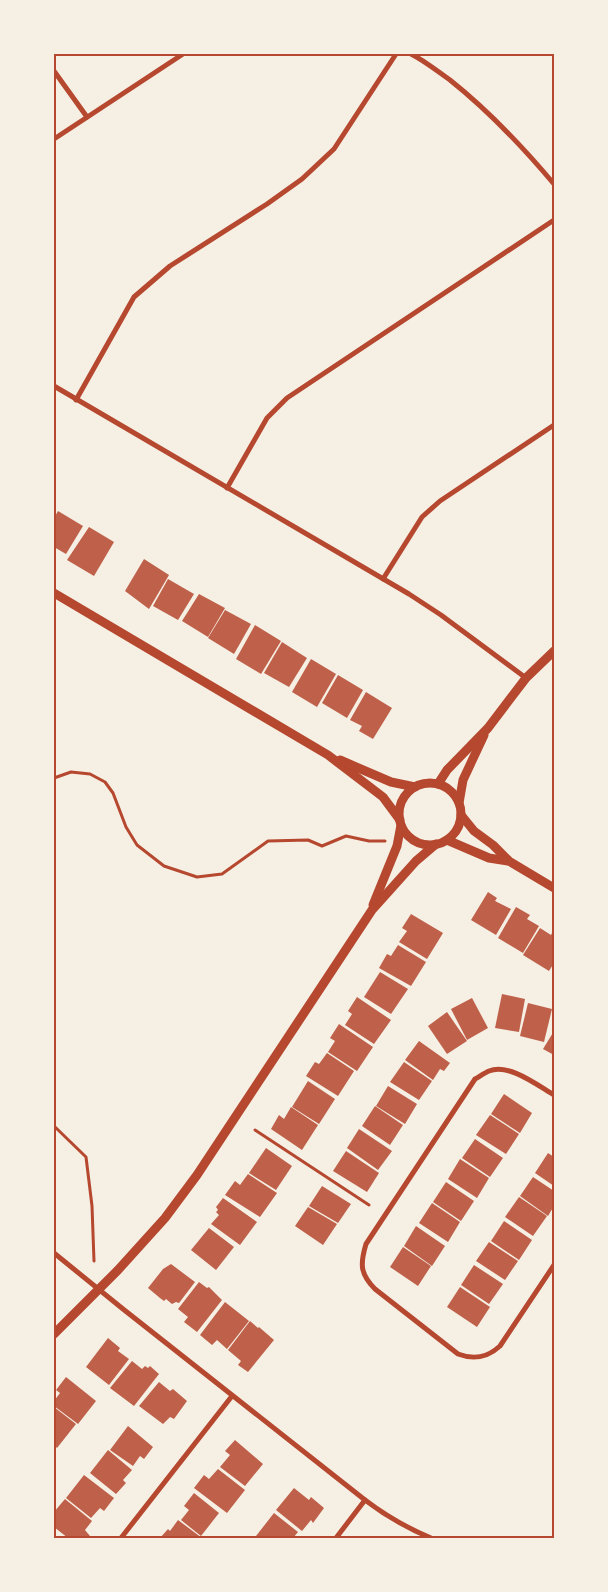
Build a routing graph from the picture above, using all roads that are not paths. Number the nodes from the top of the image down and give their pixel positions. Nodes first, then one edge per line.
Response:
1 (183, 54) edge
2 (396, 54) edge
3 (412, 54) edge
4 (54, 71) edge
5 (87, 117) junction
6 (54, 139) edge
7 (554, 184) edge
8 (554, 220) edge
9 (54, 386) edge
10 (76, 400) junction
11 (554, 425) edge
12 (227, 488) junction
13 (383, 579) junction
14 (54, 593) edge
15 (554, 651) edge
16 (526, 678) junction
17 (488, 728) junction
18 (328, 754) junction
19 (438, 784) junction
20 (415, 787) junction
21 (459, 803) junction
22 (461, 814) junction
23 (400, 823) junction
24 (447, 840) junction
25 (436, 844) junction
26 (509, 861) junction
27 (554, 888) edge
28 (372, 910) junction
29 (554, 1095) edge
30 (54, 1253) edge
31 (554, 1265) edge
32 (98, 1289) junction
33 (54, 1334) edge
34 (232, 1396) junction
35 (365, 1500) junction
36 (121, 1538) edge
37 (336, 1538) edge
38 (431, 1538) edge

1 - 5 street
2 - 10 street
3 - 7 street
4 - 5 street
5 - 6 street
8 - 12 street
9 - 10 street
10 - 12 street
11 - 13 street
12 - 13 street
13 - 16 street
14 - 18 street
15 - 16 street
16 - 17 street
17 - 19 street
17 - 21 street
18 - 20 street
18 - 23 street
19 - 20 street
19 - 21 street
20 - 23 street
21 - 22 street
22 - 24 street
22 - 26 street
23 - 25 street
23 - 28 street
24 - 25 street
24 - 26 street
25 - 28 street
26 - 27 street
28 - 32 street
29 - 31 street
30 - 32 street
32 - 33 street
32 - 34 street
34 - 35 street
34 - 36 street
35 - 37 street
35 - 38 street

